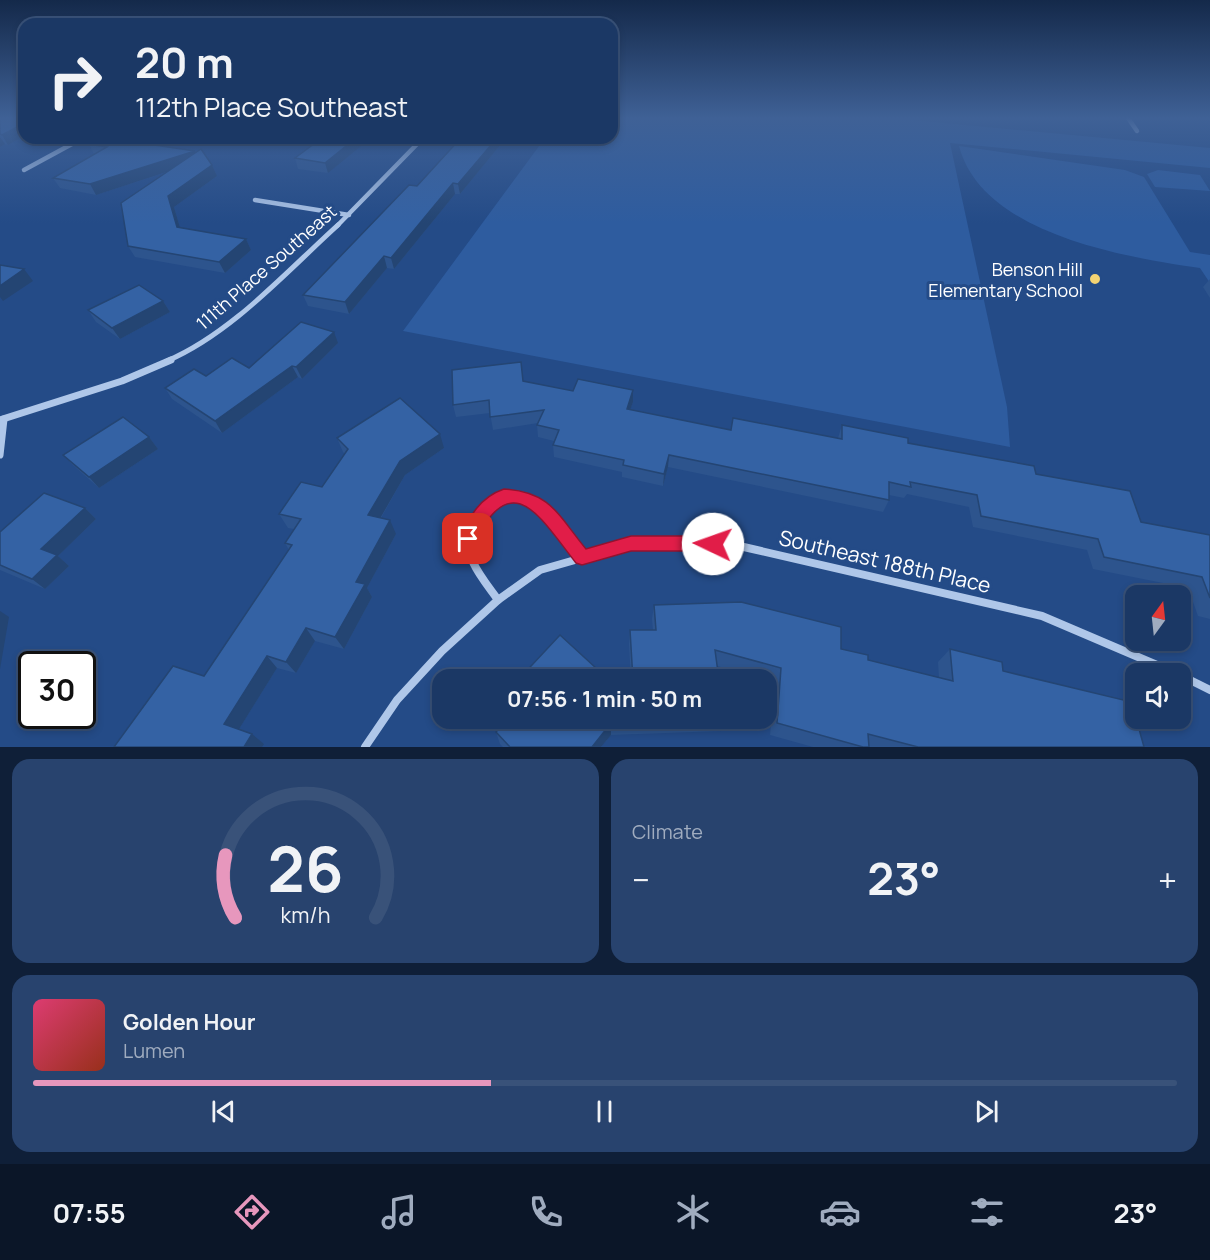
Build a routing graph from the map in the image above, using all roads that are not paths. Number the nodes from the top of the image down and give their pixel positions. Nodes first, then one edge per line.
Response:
1 (56, 153) edge
2 (409, 153) edge
3 (24, 170) dead end
4 (255, 200) dead end
5 (349, 215) junction
6 (2, 420) edge
7 (0, 454) edge
8 (582, 558) junction
9 (498, 600) junction
10 (1153, 663) edge
11 (1191, 680) edge
12 (1210, 690) edge
13 (365, 747) edge

1 - 3 street
2 - 5 street, 111th Place Southeast
4 - 5 street
5 - 6 street, 111th Place Southeast
6 - 7 street, 111th Place Southeast
8 - 9 street, Southeast 188th Place
8 - 9 street
8 - 10 street, Southeast 188th Place
9 - 13 street, Southeast 188th Place
11 - 12 street, Southeast 188th Place

